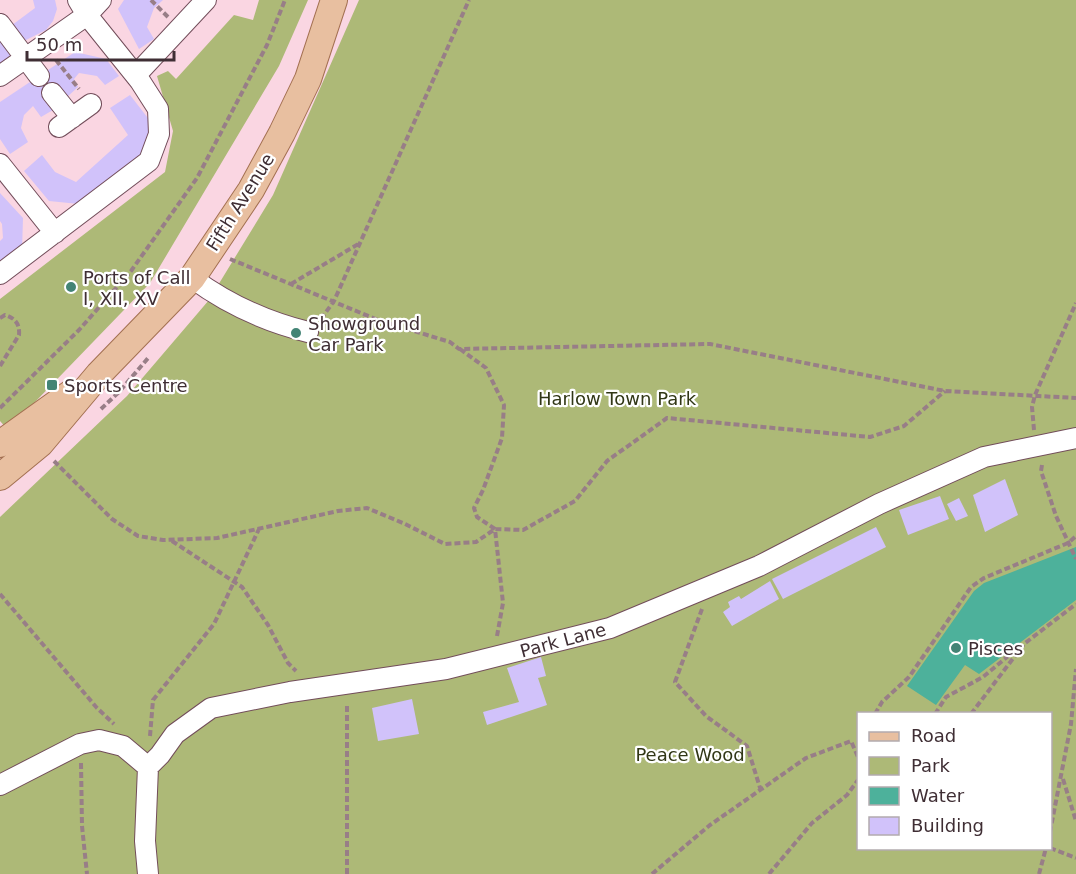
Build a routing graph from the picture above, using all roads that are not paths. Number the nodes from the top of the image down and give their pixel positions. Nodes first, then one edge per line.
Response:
1 (101, 0) edge
2 (206, 0) edge
3 (334, 0) edge
4 (83, 7) edge
5 (0, 24) edge
6 (26, 58) junction
7 (136, 75) junction
8 (0, 76) edge
9 (39, 76) dead end
10 (52, 93) dead end
11 (91, 104) road end
12 (1, 168) edge
13 (55, 232) junction
14 (0, 274) edge
15 (192, 278) junction
16 (308, 333) road end
17 (99, 374) junction
18 (1076, 438) edge
19 (0, 444) edge
20 (0, 477) edge
21 (154, 761) junction
22 (0, 784) edge
23 (148, 874) edge

1 - 4 street
2 - 7 street
3 - 15 main road, Fifth Avenue
4 - 6 street
4 - 7 street
5 - 6 street
6 - 8 street
6 - 9 street
7 - 13 street
10 - 11 street
12 - 13 street
13 - 14 street
15 - 16 street
15 - 17 main road, Fifth Avenue
17 - 19 main road, Fifth Avenue
17 - 20 main road, Fifth Avenue
18 - 21 street, Park Lane
21 - 22 street
21 - 23 street

